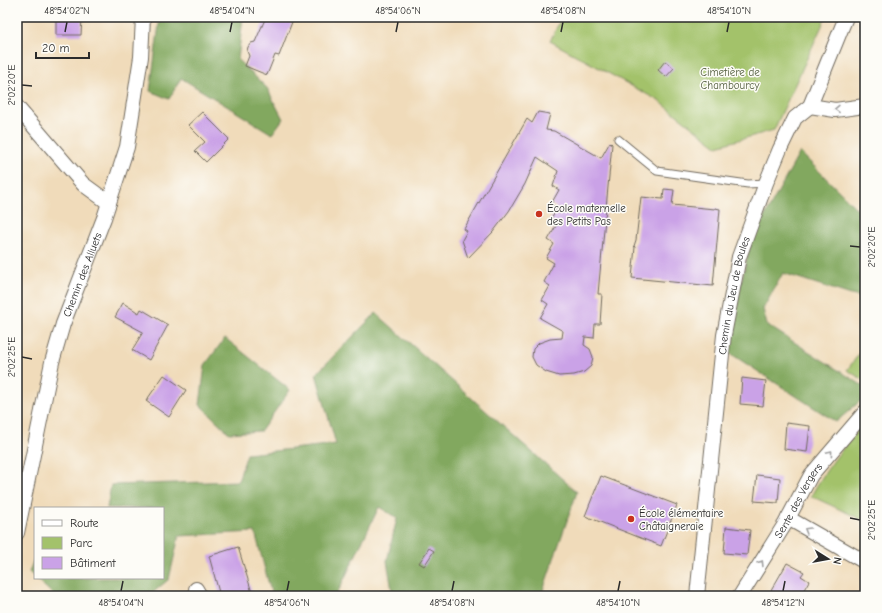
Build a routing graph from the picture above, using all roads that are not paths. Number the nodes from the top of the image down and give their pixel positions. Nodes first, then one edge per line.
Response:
1 (143, 17) edge
2 (846, 17) edge
3 (810, 106) junction
4 (865, 106) edge
5 (17, 108) edge
6 (618, 139) dead end
7 (766, 183) junction
8 (109, 203) junction
9 (865, 412) edge
10 (788, 518) junction
11 (17, 533) edge
12 (865, 562) edge
13 (697, 596) edge
14 (740, 596) edge

1 - 8 street, Chemin des Alluets
2 - 3 street, Chemin du Jeu de Boules
4 -> 3 street
3 - 7 street, Chemin du Jeu de Boules
5 - 8 street
6 - 7 lane
7 - 13 street, Chemin du Jeu de Boules
8 - 11 street, Chemin des Alluets
10 -> 9 street, Sente des Vergers
12 -> 10 street
14 -> 10 street, Sente des Vergers

